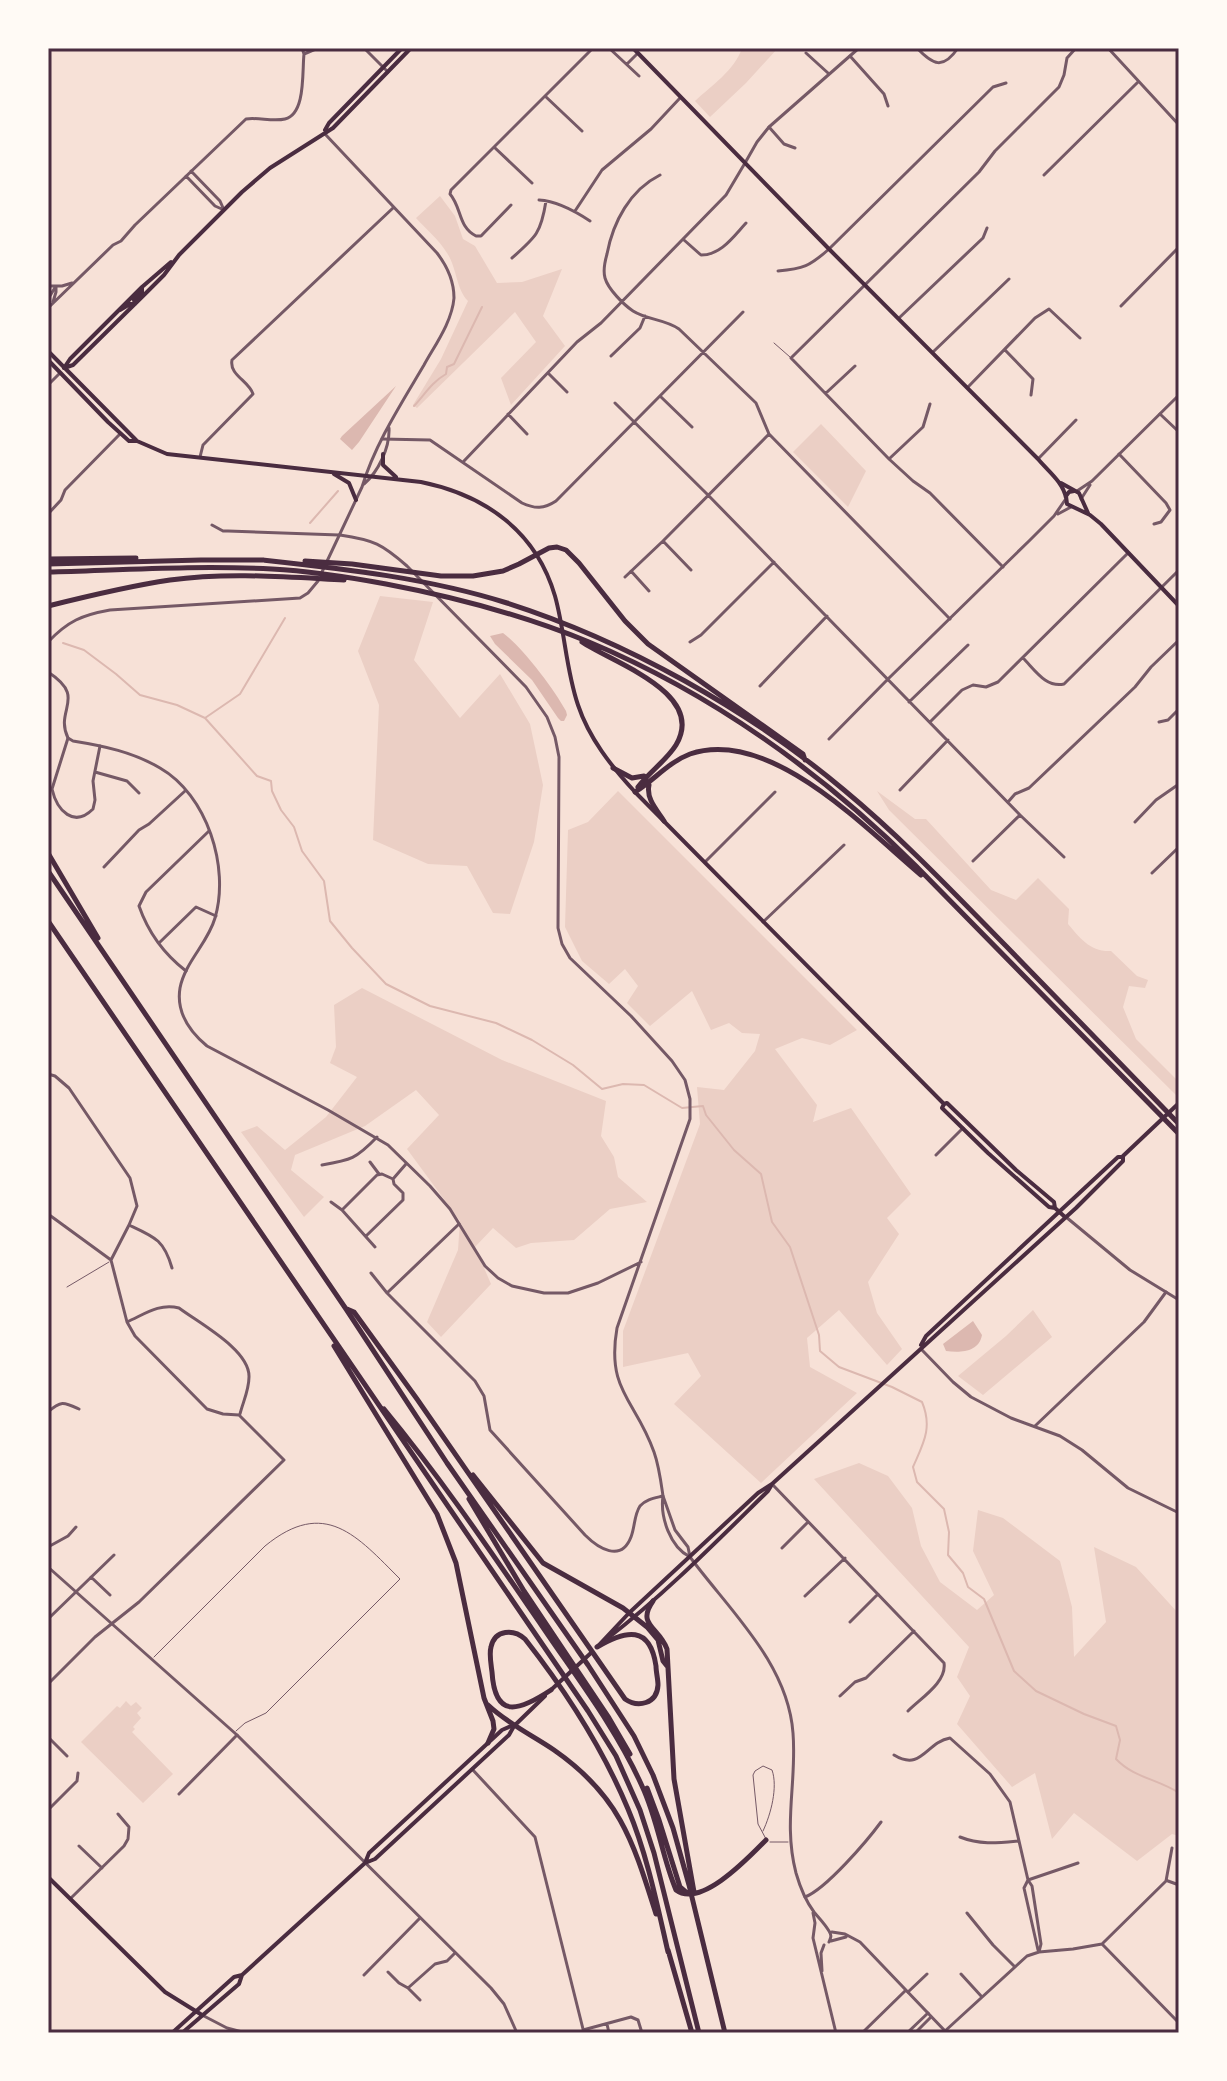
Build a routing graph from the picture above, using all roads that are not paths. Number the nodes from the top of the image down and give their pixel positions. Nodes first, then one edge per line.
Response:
1 (302, 48) edge
2 (318, 48) edge
3 (364, 48) edge
4 (402, 48) edge
5 (411, 48) edge
6 (593, 48) edge
7 (609, 48) edge
8 (633, 48) edge
9 (859, 48) edge
10 (917, 48) edge
11 (958, 48) edge
12 (1076, 48) edge
13 (1108, 48) edge
14 (638, 53) junction
15 (806, 53) dead end
16 (304, 54) junction
17 (850, 56) junction
18 (627, 64) junction
19 (385, 70) junction
20 (828, 73) junction
21 (639, 76) dead end
22 (1138, 82) junction
23 (1006, 83) dead end
24 (545, 96) junction
25 (681, 97) junction
26 (888, 106) dead end
27 (1179, 125) edge
28 (769, 127) junction
29 (582, 131) dead end
30 (323, 132) junction
31 (494, 147) junction
32 (795, 148) dead end
33 (745, 163) junction
34 (191, 171) junction
35 (660, 175) dead end
36 (1044, 175) dead end
37 (186, 176) junction
38 (532, 183) dead end
39 (539, 200) dead end
40 (546, 201) junction
41 (511, 205) dead end
42 (394, 206) junction
43 (224, 210) junction
44 (575, 211) junction
45 (590, 221) dead end
46 (746, 223) dead end
47 (987, 228) dead end
48 (684, 240) junction
49 (1179, 247) edge
50 (829, 249) junction
51 (179, 255) junction
52 (512, 258) dead end
53 (778, 271) dead end
54 (1009, 279) dead end
55 (75, 281) junction
56 (865, 284) junction
57 (48, 286) edge
58 (56, 286) junction
59 (142, 287) junction
60 (48, 299) edge
61 (623, 301) junction
62 (135, 304) junction
63 (1121, 306) dead end
64 (50, 307) edge
65 (119, 310) junction
66 (743, 312) dead end
67 (645, 316) junction
68 (899, 318) junction
69 (1080, 338) dead end
70 (774, 343) dead end
71 (1005, 350) junction
72 (48, 351) edge
73 (703, 352) junction
74 (933, 352) junction
75 (611, 356) dead end
76 (791, 358) junction
77 (48, 360) edge
78 (855, 366) dead end
79 (62, 371) junction
80 (548, 373) junction
81 (48, 385) edge
82 (968, 387) junction
83 (567, 392) dead end
84 (826, 393) junction
85 (1031, 395) dead end
86 (1179, 395) edge
87 (660, 396) junction
88 (615, 403) dead end
89 (930, 404) dead end
90 (508, 414) junction
91 (1160, 414) junction
92 (1076, 420) dead end
93 (634, 422) junction
94 (692, 427) dead end
95 (389, 428) junction
96 (1179, 432) edge
97 (120, 434) junction
98 (527, 434) dead end
99 (769, 434) junction
100 (382, 439) junction
101 (390, 440) junction
102 (137, 441) junction
103 (383, 454) junction
104 (1119, 454) junction
105 (200, 457) junction
106 (889, 459) junction
107 (1038, 459) junction
108 (464, 461) junction
109 (332, 472) junction
110 (365, 475) junction
111 (373, 476) junction
112 (398, 479) junction
113 (1058, 481) junction
114 (1092, 481) junction
115 (363, 485) junction
116 (1075, 492) junction
117 (708, 495) junction
118 (1066, 499) junction
119 (356, 500) junction
120 (1081, 500) junction
121 (1073, 507) junction
122 (48, 514) edge
123 (1090, 515) junction
124 (1054, 516) junction
125 (1154, 524) dead end
126 (212, 525) dead end
127 (340, 535) junction
128 (663, 541) junction
129 (1128, 553) junction
130 (536, 554) junction
131 (48, 561) edge
132 (774, 562) junction
133 (1003, 567) junction
134 (296, 568) junction
135 (691, 570) dead end
136 (1179, 570) edge
137 (631, 571) junction
138 (48, 572) edge
139 (625, 577) dead end
140 (1161, 587) junction
141 (649, 591) dead end
142 (48, 606) edge
143 (1179, 606) edge
144 (827, 616) junction
145 (950, 619) junction
146 (1179, 640) edge
147 (48, 642) edge
148 (690, 642) dead end
149 (589, 644) junction
150 (968, 645) dead end
151 (1023, 658) junction
152 (48, 672) edge
153 (888, 679) junction
154 (760, 686) dead end
155 (909, 702) junction
156 (1179, 709) edge
157 (930, 722) junction
158 (1159, 722) dead end
159 (68, 738) junction
160 (829, 739) dead end
161 (948, 740) junction
162 (100, 746) junction
163 (806, 761) junction
164 (48, 767) edge
165 (613, 768) junction
166 (57, 770) junction
167 (95, 772) junction
168 (650, 777) junction
169 (1179, 784) edge
170 (186, 790) junction
171 (900, 790) dead end
172 (635, 792) junction
173 (775, 792) dead end
174 (139, 793) dead end
175 (1008, 802) junction
176 (1020, 815) junction
177 (664, 821) junction
178 (1135, 822) dead end
179 (209, 831) junction
180 (844, 845) dead end
181 (1179, 847) edge
182 (48, 853) edge
183 (1064, 857) dead end
184 (973, 861) dead end
185 (705, 862) junction
186 (104, 867) dead end
187 (48, 871) edge
188 (1152, 873) dead end
189 (943, 894) junction
190 (216, 916) junction
191 (48, 921) edge
192 (763, 922) junction
193 (159, 943) junction
194 (117, 970) junction
195 (186, 971) junction
196 (48, 1074) edge
197 (1179, 1103) edge
198 (944, 1104) junction
199 (1179, 1124) edge
200 (963, 1128) junction
201 (1179, 1134) edge
202 (377, 1137) junction
203 (936, 1155) dead end
204 (1122, 1157) junction
205 (370, 1162) dead end
206 (407, 1163) junction
207 (322, 1165) dead end
208 (379, 1174) junction
209 (393, 1179) junction
210 (331, 1202) dead end
211 (342, 1210) junction
212 (1057, 1210) junction
213 (48, 1214) edge
214 (1065, 1217) junction
215 (459, 1224) junction
216 (129, 1225) junction
217 (366, 1236) junction
218 (375, 1247) dead end
219 (111, 1260) junction
220 (641, 1262) junction
221 (172, 1268) dead end
222 (371, 1273) dead end
223 (67, 1287) dead end
224 (1166, 1292) junction
225 (387, 1293) junction
226 (303, 1294) junction
227 (1179, 1300) edge
228 (346, 1309) junction
229 (127, 1322) junction
230 (920, 1348) junction
231 (363, 1383) junction
232 (79, 1409) dead end
233 (48, 1412) edge
234 (239, 1415) junction
235 (1035, 1426) junction
236 (436, 1427) junction
237 (447, 1463) junction
238 (772, 1484) junction
239 (663, 1496) junction
240 (1179, 1513) edge
241 (808, 1522) junction
242 (76, 1527) dead end
243 (48, 1547) edge
244 (782, 1548) dead end
245 (114, 1555) dead end
246 (690, 1557) junction
247 (845, 1558) junction
248 (694, 1563) junction
249 (48, 1567) edge
250 (91, 1577) junction
251 (76, 1591) junction
252 (878, 1594) junction
253 (110, 1595) dead end
254 (805, 1596) dead end
255 (653, 1601) junction
256 (632, 1615) junction
257 (48, 1619) edge
258 (850, 1622) dead end
259 (111, 1623) junction
260 (914, 1631) junction
261 (597, 1647) junction
262 (152, 1659) junction
263 (667, 1666) junction
264 (48, 1684) edge
265 (551, 1690) junction
266 (840, 1696) dead end
267 (484, 1698) junction
268 (908, 1711) dead end
269 (514, 1726) junction
270 (236, 1734) junction
271 (49, 1740) edge
272 (488, 1743) junction
273 (894, 1755) dead end
274 (67, 1756) dead end
275 (472, 1769) junction
276 (78, 1773) dead end
277 (179, 1794) dead end
278 (48, 1810) edge
279 (118, 1814) dead end
280 (881, 1822) dead end
281 (763, 1831) junction
282 (960, 1837) dead end
283 (766, 1840) junction
284 (1018, 1841) junction
285 (790, 1842) junction
286 (79, 1846) dead end
287 (1172, 1848) dead end
288 (365, 1863) junction
289 (1078, 1863) dead end
290 (102, 1868) junction
291 (48, 1877) edge
292 (1028, 1880) junction
293 (1166, 1881) junction
294 (1179, 1885) edge
295 (692, 1893) junction
296 (805, 1897) junction
297 (71, 1898) junction
298 (812, 1909) junction
299 (967, 1913) dead end
300 (420, 1918) junction
301 (699, 1924) junction
302 (828, 1929) junction
303 (813, 1932) junction
304 (849, 1936) junction
305 (814, 1941) junction
306 (826, 1944) junction
307 (1102, 1944) junction
308 (668, 1952) junction
309 (1039, 1952) junction
310 (455, 1953) junction
311 (1016, 1968) junction
312 (388, 1972) dead end
313 (821, 1974) junction
314 (927, 1974) dead end
315 (961, 1974) dead end
316 (242, 1975) junction
317 (364, 1975) dead end
318 (408, 1988) junction
319 (907, 1991) junction
320 (982, 1997) junction
321 (420, 2000) dead end
322 (196, 2011) junction
323 (202, 2015) junction
324 (930, 2015) junction
325 (1179, 2023) edge
326 (607, 2024) junction
327 (584, 2032) edge
328 (946, 2032) edge
329 (172, 2033) edge
330 (182, 2033) edge
331 (246, 2033) edge
332 (517, 2033) edge
333 (609, 2033) edge
334 (642, 2033) edge
335 (692, 2033) edge
336 (699, 2033) edge
337 (725, 2033) edge
338 (836, 2033) edge
339 (862, 2033) edge
340 (907, 2033) edge
341 (915, 2033) edge

1 - 16 street
2 - 16 street
3 - 19 street
4 - 19 main road
5 - 19 main road
6 - 24 street
7 - 18 street
8 - 14 main road
9 - 17 street
10 - 11 street
12 - 56 street
13 - 22 street
14 - 18 street
14 - 25 main road
15 - 20 street
16 - 34 street
17 - 20 street
17 - 26 street
18 - 21 street
19 - 30 main road
20 - 28 street
22 - 27 street
22 - 36 street
23 - 50 street
24 - 29 street
24 - 31 street
25 - 33 main road
25 - 44 street
28 - 32 street
28 - 33 street
30 - 42 street
30 - 43 main road
31 - 38 street
31 - 41 street
33 - 48 street
33 - 50 main road
34 - 37 street
34 - 43 street
35 - 61 street
37 - 43 street
37 - 55 street
39 - 40 street
40 - 44 street
40 - 52 street
42 - 95 street
42 - 105 street
43 - 51 main road
44 - 45 street
46 - 48 street
47 - 68 street
48 - 61 street
49 - 63 street
50 - 53 street
50 - 56 main road
51 - 59 main road
51 - 62 main road
54 - 74 street
55 - 58 street
55 - 64 street
56 - 68 main road
56 - 76 street
57 - 58 street
58 - 60 street
58 - 64 street
59 - 62 main road
59 - 65 main road
61 - 67 street
61 - 80 street
62 - 65 main road
62 - 79 main road
65 - 79 main road
66 - 73 street
67 - 73 street
67 - 75 street
68 - 74 main road
69 - 71 street
70 - 76 lane
71 - 82 street
71 - 85 street
72 - 79 main road
73 - 87 street
73 - 99 street
74 - 82 main road
76 - 84 street
77 - 79 main road
78 - 84 street
79 - 81 street
79 - 97 main road
79 - 102 main road
80 - 83 street
80 - 90 street
82 - 107 main road
84 - 106 street
86 - 91 street
87 - 93 street
87 - 94 street
88 - 93 street
89 - 106 street
90 - 98 street
90 - 108 street
91 - 96 street
91 - 104 street
92 - 107 street
93 - 108 street
93 - 117 street
95 - 100 street
95 - 101 street
97 - 102 main road
97 - 122 street
99 - 117 street
99 - 145 street
100 - 101 street
100 - 110 street
101 - 103 street
101 - 108 street
102 - 105 main road
103 - 111 street
103 - 112 main road
104 - 114 street
104 - 125 street
105 - 109 main road
106 - 133 street
107 - 113 main road
109 - 110 main road
109 - 119 main road
110 - 111 main road
110 - 115 street
111 - 112 main road
111 - 115 street
112 - 130 main road
113 - 116 main road
113 - 118 main road
114 - 116 street
114 - 120 street
115 - 119 street
116 - 118 main road
116 - 120 main road
117 - 128 street
117 - 132 street
118 - 121 main road
118 - 124 street
119 - 127 street
120 - 121 main road
120 - 123 main road
121 - 123 main road
121 - 124 street
123 - 129 main road
124 - 133 street
126 - 127 street
127 - 147 street
127 - 220 street
128 - 135 street
128 - 137 street
129 - 140 main road
129 - 151 street
130 - 134 highway
130 - 163 highway
130 - 165 main road
131 - 134 highway
132 - 144 street
132 - 148 street
133 - 145 street
134 - 138 highway
134 - 142 highway
134 - 149 highway
134 - 163 highway
136 - 140 street
137 - 139 street
137 - 141 street
140 - 143 main road
140 - 151 street
144 - 153 street
144 - 154 street
145 - 153 street
146 - 175 street
149 - 168 highway
149 - 189 highway
150 - 155 street
151 - 157 street
152 - 159 street
153 - 155 street
153 - 160 street
155 - 157 street
156 - 158 street
157 - 161 street
159 - 162 street
159 - 166 street
161 - 171 street
161 - 175 street
162 - 167 street
162 - 170 street
163 - 199 highway
164 - 166 street
165 - 168 highway
165 - 172 main road
166 - 167 street
167 - 174 street
168 - 172 highway
168 - 177 highway
168 - 189 highway
169 - 178 street
170 - 179 street
170 - 186 street
172 - 177 main road
173 - 185 street
175 - 176 street
176 - 183 street
176 - 184 street
177 - 185 main road
179 - 190 street
179 - 193 street
180 - 192 street
181 - 188 street
182 - 194 highway
185 - 192 main road
187 - 194 highway
189 - 201 highway
190 - 193 street
190 - 195 street
191 - 226 highway
192 - 198 main road
193 - 195 street
194 - 228 highway
195 - 202 street
196 - 216 street
197 - 204 main road
198 - 200 main road
198 - 212 main road
200 - 203 street
200 - 212 main road
202 - 206 street
202 - 207 street
204 - 212 main road
204 - 214 main road
205 - 208 street
206 - 209 street
206 - 215 street
208 - 209 street
208 - 211 street
209 - 217 street
210 - 211 street
211 - 217 street
212 - 214 main road
212 - 230 main road
213 - 219 street
214 - 224 street
214 - 230 main road
215 - 220 street
215 - 225 street
216 - 219 street
216 - 221 street
217 - 218 street
219 - 223 lane
219 - 229 street
220 - 239 street
222 - 225 street
224 - 227 street
224 - 235 street
225 - 239 street
226 - 231 highway
226 - 267 highway
228 - 236 highway
228 - 237 highway
229 - 234 street
229 - 234 street
230 - 235 street
230 - 238 main road
231 - 295 highway
231 - 336 highway
232 - 233 street
234 - 259 street
235 - 240 street
236 - 256 highway
236 - 261 highway
237 - 295 highway
237 - 301 highway
238 - 241 street
238 - 246 main road
238 - 248 main road
239 - 246 street
239 - 246 street
241 - 244 street
241 - 247 street
242 - 243 street
245 - 250 street
246 - 248 street
246 - 256 main road
247 - 252 street
247 - 254 street
248 - 255 main road
248 - 285 street
249 - 251 street
250 - 251 street
250 - 253 street
251 - 257 street
251 - 259 street
252 - 258 street
252 - 260 street
255 - 256 main road
255 - 263 highway
256 - 261 main road
256 - 263 highway
259 - 262 street
259 - 264 street
260 - 266 street
260 - 268 street
261 - 265 main road
262 - 270 street
262 - 270 lane
263 - 301 highway
265 - 269 main road
265 - 308 highway
267 - 269 highway
267 - 272 highway
269 - 272 main road
269 - 275 main road
269 - 308 highway
270 - 277 street
270 - 288 street
271 - 274 street
272 - 288 main road
273 - 284 street
275 - 288 main road
275 - 327 street
276 - 278 street
279 - 290 street
280 - 296 street
281 - 281 lane
281 - 283 lane
282 - 284 street
283 - 285 lane
283 - 295 highway
284 - 292 street
285 - 296 street
286 - 290 street
287 - 293 street
288 - 300 street
288 - 316 main road
289 - 292 street
290 - 297 street
291 - 297 main road
292 - 309 street
293 - 294 street
293 - 307 street
296 - 298 street
297 - 322 main road
298 - 302 street
298 - 303 street
299 - 311 street
300 - 310 street
300 - 317 street
301 - 337 highway
302 - 303 street
302 - 304 street
302 - 306 street
303 - 305 street
304 - 306 street
304 - 319 street
305 - 306 street
305 - 313 street
306 - 313 street
307 - 309 street
307 - 325 street
308 - 335 highway
309 - 311 street
310 - 318 street
310 - 332 street
311 - 320 street
312 - 318 street
313 - 338 street
314 - 319 street
315 - 320 street
316 - 322 main road
316 - 323 main road
318 - 321 street
319 - 324 street
319 - 339 street
320 - 328 street
322 - 323 main road
322 - 329 main road
323 - 330 main road
323 - 331 street
324 - 328 street
324 - 340 street
324 - 341 street
326 - 327 street
326 - 333 street
326 - 334 street

